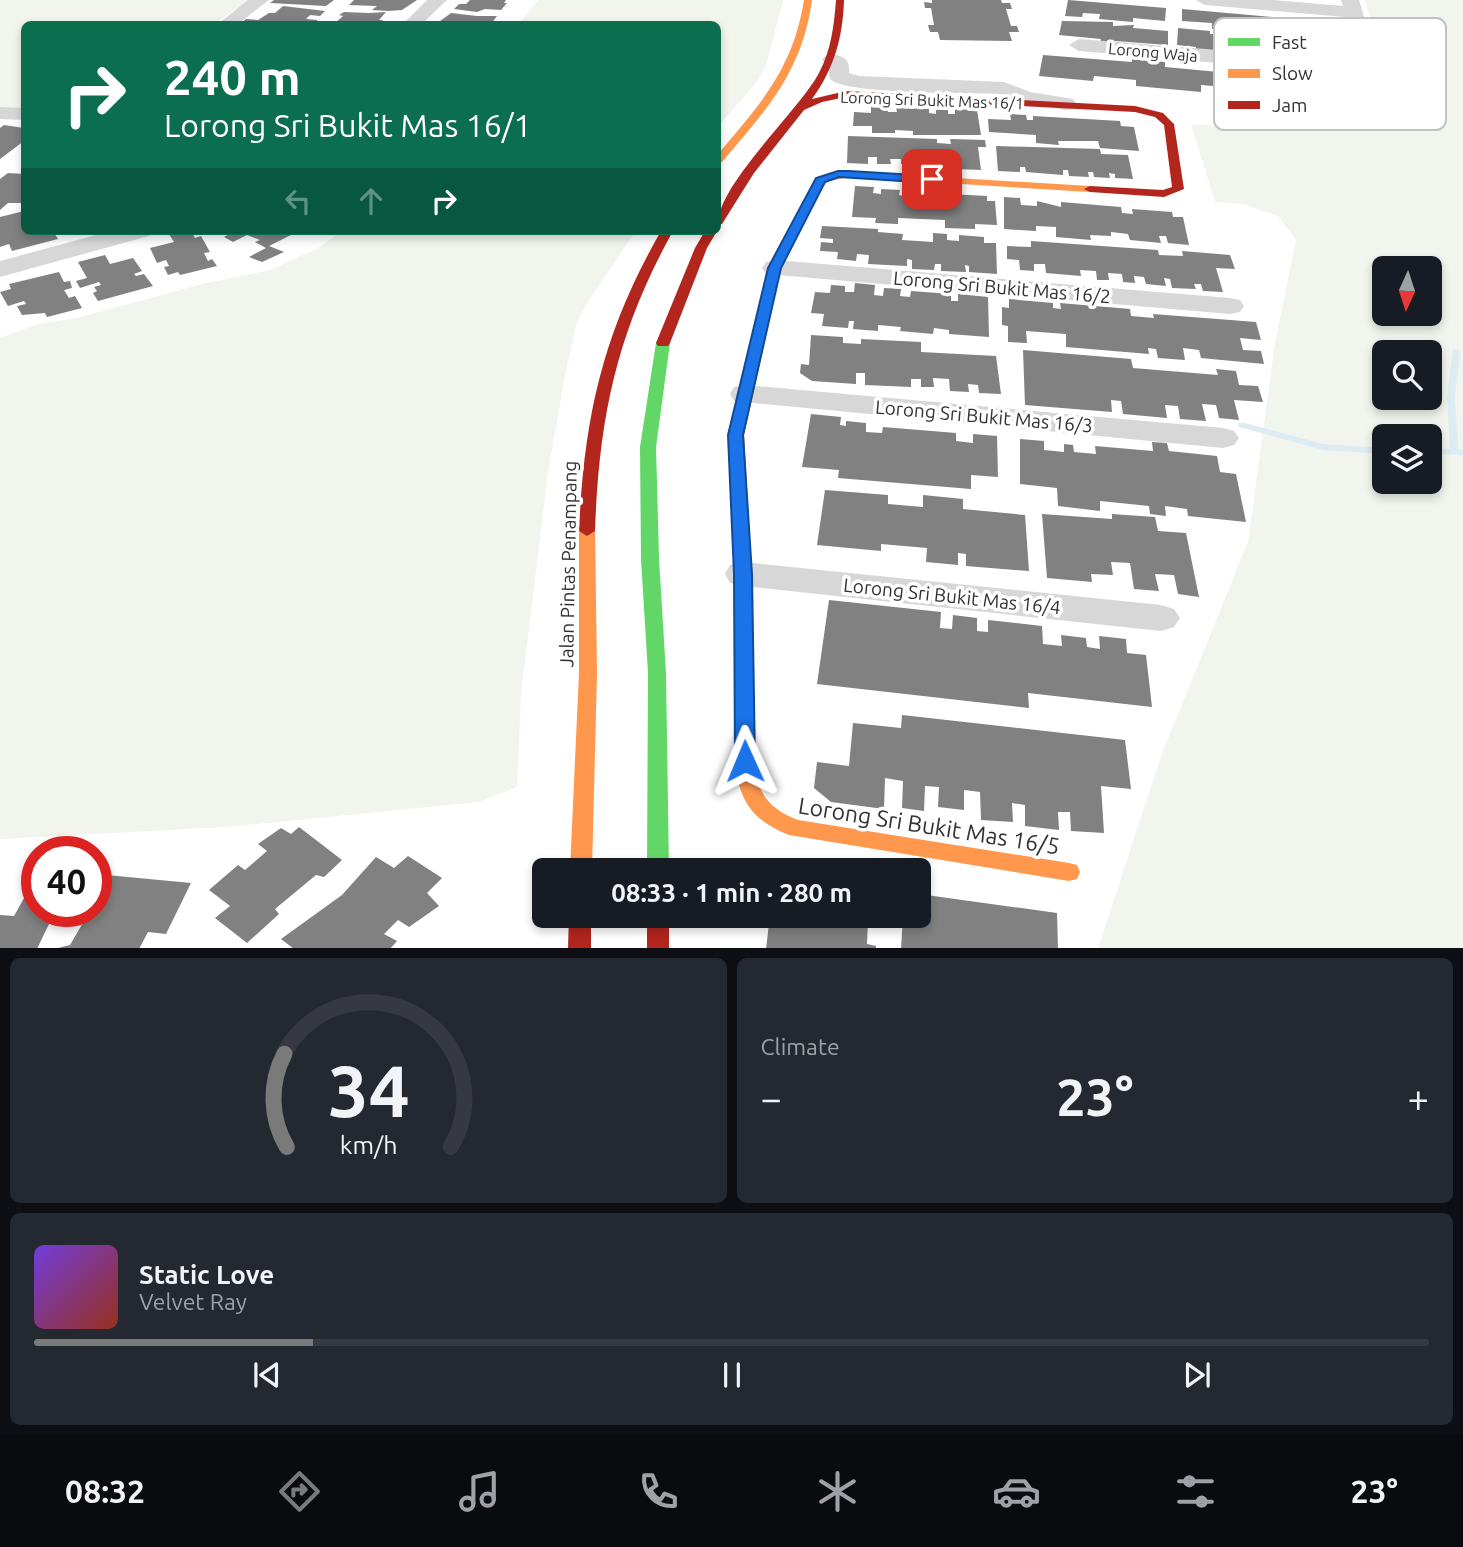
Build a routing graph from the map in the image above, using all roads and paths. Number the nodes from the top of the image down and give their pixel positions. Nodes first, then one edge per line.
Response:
1 (260, 0) edge
2 (438, 0) edge
3 (808, 0) edge
4 (840, 0) edge
5 (1205, 0) edge
6 (1352, 6) edge
7 (231, 21) edge
8 (415, 21) edge
9 (1079, 45) dead end
10 (1214, 57) edge
11 (832, 60) junction
12 (866, 88) junction
13 (1065, 104) joint
14 (801, 108) junction
15 (0, 113) edge
16 (21, 114) edge
17 (721, 156) edge
18 (721, 216) edge
19 (124, 235) edge
20 (665, 235) edge
21 (709, 235) edge
22 (775, 268) junction
23 (0, 269) edge
24 (1230, 306) dead end
25 (745, 394) junction
26 (1223, 438) dead end
27 (743, 574) junction
28 (1161, 618) dead end
29 (752, 797) joint
30 (581, 858) edge
31 (659, 858) edge
32 (1069, 872) dead end
33 (580, 928) edge
34 (658, 928) edge
35 (579, 948) edge
36 (658, 948) edge

1 - 7 street
2 - 8 street
3 - 17 main road
4 - 11 main road
5 - 6 street
9 - 10 street, Lorong Waja
11 - 12 street, Lorong Sri Bukit Mas 16/1
11 - 14 main road
12 - 13 street, Lorong Sri Bukit Mas 16/1
12 - 14 main road, Lorong Sri Bukit Mas 16/1
13 - 22 main road, Lorong Sri Bukit Mas 16/1
14 - 18 main road
15 - 16 street
19 - 23 street
20 - 30 main road, Jalan Pintas Penampang
21 - 31 main road
22 - 24 street, Lorong Sri Bukit Mas 16/2
22 - 25 main road, Lorong Sri Bukit Mas 16/1
25 - 26 street, Lorong Sri Bukit Mas 16/3
25 - 27 main road, Lorong Sri Bukit Mas 16/1
27 - 28 street, Lorong Sri Bukit Mas 16/4
27 - 29 main road, Lorong Sri Bukit Mas 16/1
29 - 32 main road, Lorong Sri Bukit Mas 16/5
33 - 35 main road
34 - 36 main road

